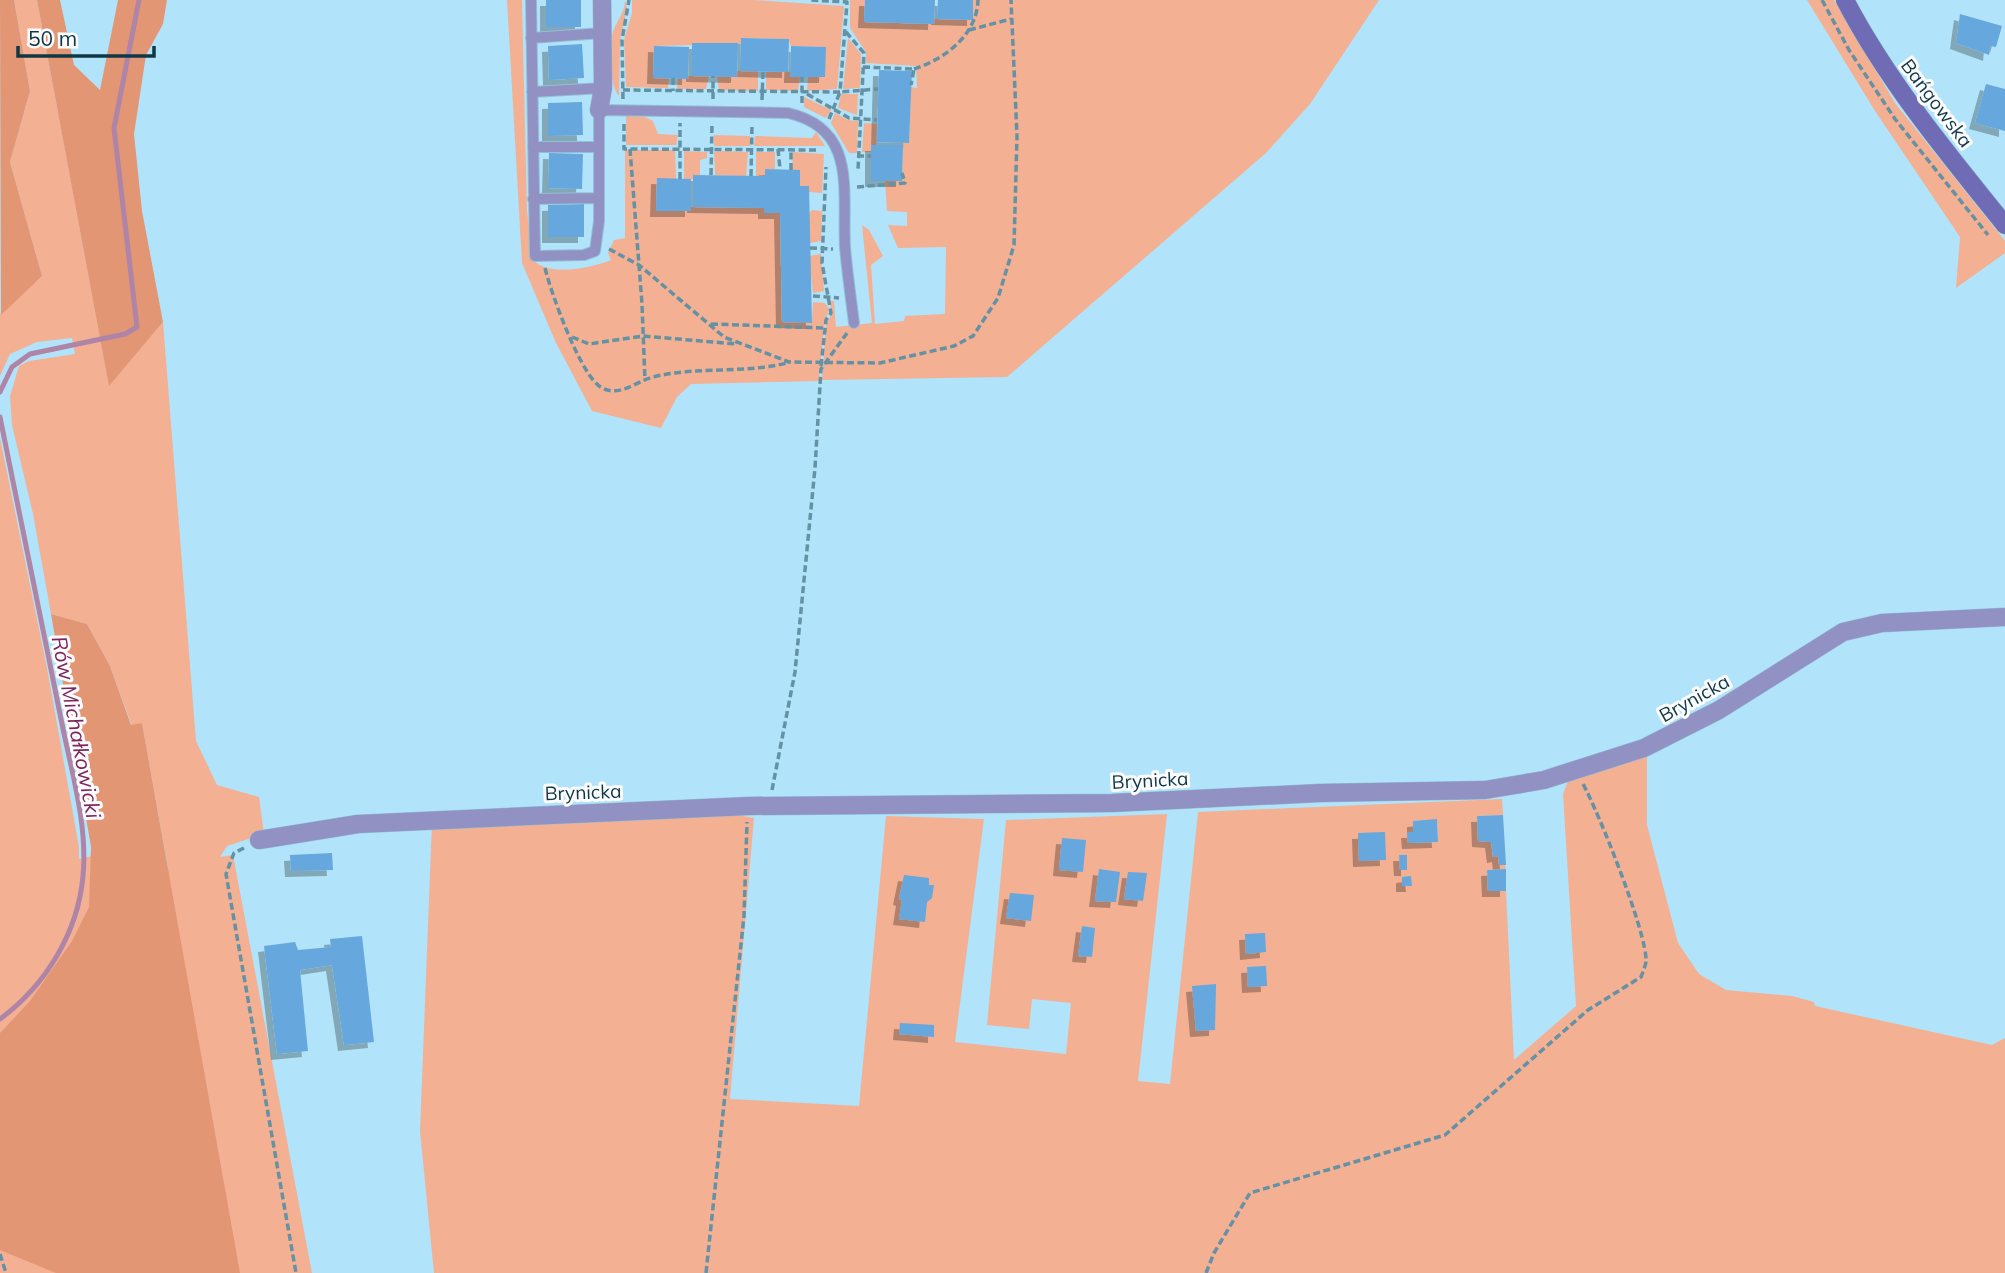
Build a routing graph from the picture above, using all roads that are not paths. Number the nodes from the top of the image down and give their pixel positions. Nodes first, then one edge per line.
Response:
1 (531, 0) edge
2 (602, 0) edge
3 (1845, 0) edge
4 (602, 33) junction
5 (531, 37) junction
6 (603, 88) junction
7 (532, 93) junction
8 (599, 110) junction
9 (599, 146) junction
10 (533, 147) junction
11 (599, 198) junction
12 (533, 199) junction
13 (2005, 225) edge
14 (854, 323) road end
15 (2005, 617) edge
16 (259, 840) road end

1 - 5 lane
2 - 4 street
3 - 13 street, Bańgowska
4 - 5 lane
4 - 6 street
5 - 7 lane
6 - 7 lane
6 - 8 street
7 - 10 lane
8 - 9 lane
8 - 14 lane
9 - 10 lane
9 - 11 lane
10 - 12 lane
11 - 12 lane
11 - 12 lane
15 - 16 street, Brynicka

